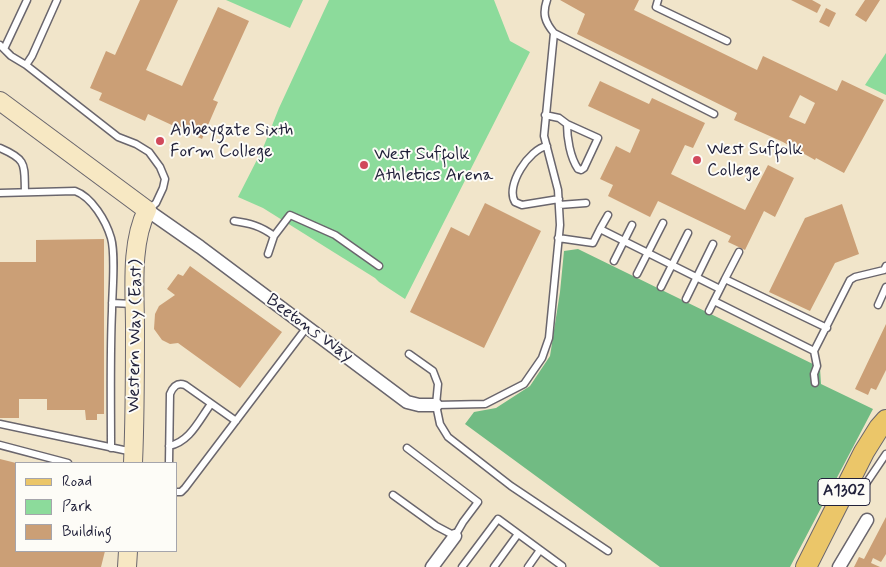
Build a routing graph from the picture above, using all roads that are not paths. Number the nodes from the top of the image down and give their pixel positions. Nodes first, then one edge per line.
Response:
1 (27, 0) edge
2 (57, 0) edge
3 (547, 0) edge
4 (658, 0) edge
5 (554, 33) junction
6 (727, 41) dead end
7 (2, 47) edge
8 (26, 65) junction
9 (0, 102) edge
10 (714, 114) dead end
11 (545, 115) junction
12 (567, 124) junction
13 (547, 146) junction
14 (0, 148) edge
15 (25, 192) junction
16 (0, 193) edge
17 (559, 202) junction
18 (586, 203) dead end
19 (147, 210) junction
20 (608, 215) dead end
21 (234, 221) dead end
22 (663, 223) dead end
23 (632, 225) dead end
24 (600, 229) junction
25 (688, 233) dead end
26 (274, 236) junction
27 (558, 238) junction
28 (624, 241) junction
29 (713, 244) dead end
30 (739, 252) dead end
31 (649, 253) junction
32 (268, 254) dead end
33 (614, 260) dead end
34 (673, 264) junction
35 (379, 266) dead end
36 (885, 269) edge
37 (637, 274) dead end
38 (697, 277) junction
39 (725, 279) junction
40 (886, 286) edge
41 (661, 288) dead end
42 (720, 289) junction
43 (686, 299) dead end
44 (714, 301) junction
45 (112, 303) junction
46 (135, 304) junction
47 (878, 305) dead end
48 (709, 311) dead end
49 (307, 327) junction
50 (827, 328) junction
51 (814, 351) junction
52 (409, 354) dead end
53 (815, 382) dead end
54 (210, 404) junction
55 (436, 405) junction
56 (886, 420) edge
57 (236, 421) junction
58 (0, 424) edge
59 (0, 445) edge
60 (169, 446) junction
61 (111, 448) junction
62 (407, 448) dead end
63 (886, 454) edge
64 (134, 458) edge
65 (64, 462) edge
66 (169, 462) edge
67 (850, 479) junction
68 (178, 492) edge
69 (393, 495) dead end
70 (867, 520) dead end
71 (518, 534) junction
72 (455, 536) junction
73 (540, 550) junction
74 (128, 552) edge
75 (608, 552) dead end
76 (127, 567) edge
77 (432, 567) edge
78 (462, 567) edge
79 (494, 567) edge
80 (528, 567) edge
81 (561, 567) edge
82 (806, 567) edge
83 (840, 567) edge

1 - 7 lane
2 - 8 lane
3 - 5 lane
4 - 6 lane
5 - 10 lane
5 - 11 lane
7 - 8 lane
8 - 19 lane
9 - 19 street, Beetons Way
11 - 12 lane
11 - 13 lane
12 - 12 lane
13 - 17 lane
13 - 17 lane
14 - 15 lane
15 - 16 lane
15 - 45 lane
17 - 18 lane
17 - 27 lane
19 - 46 street, Western Way (East)
19 - 49 street, Beetons Way
20 - 24 lane
21 - 26 lane
22 - 31 lane
23 - 28 lane
24 - 27 lane
24 - 28 lane
25 - 34 lane
26 - 32 lane
26 - 35 lane
27 - 55 lane
28 - 31 lane
28 - 33 lane
29 - 38 lane
30 - 39 lane
31 - 34 lane
31 - 37 lane
34 - 38 lane
34 - 41 lane
36 - 50 lane
38 - 42 lane
38 - 43 lane
39 - 42 lane
39 - 50 lane
40 - 47 lane
42 - 44 lane
44 - 48 lane
44 - 51 lane
45 - 46 lane
45 - 61 lane
46 - 64 street, Western Way (East)
49 - 55 street, Beetons Way
49 - 57 lane
50 - 51 lane
51 - 53 lane
52 - 55 lane
54 - 57 lane
54 - 60 lane
54 - 60 lane
55 - 75 lane
56 - 67 main road, A1302
57 - 68 lane
58 - 61 lane
59 - 65 lane
60 - 66 lane
61 - 64 lane
62 - 72 lane
63 - 67 lane
67 - 82 main road, A1302
69 - 72 lane
70 - 83 street
71 - 73 lane
71 - 78 lane
71 - 79 lane
72 - 77 street
73 - 80 lane
73 - 81 lane
74 - 76 street

